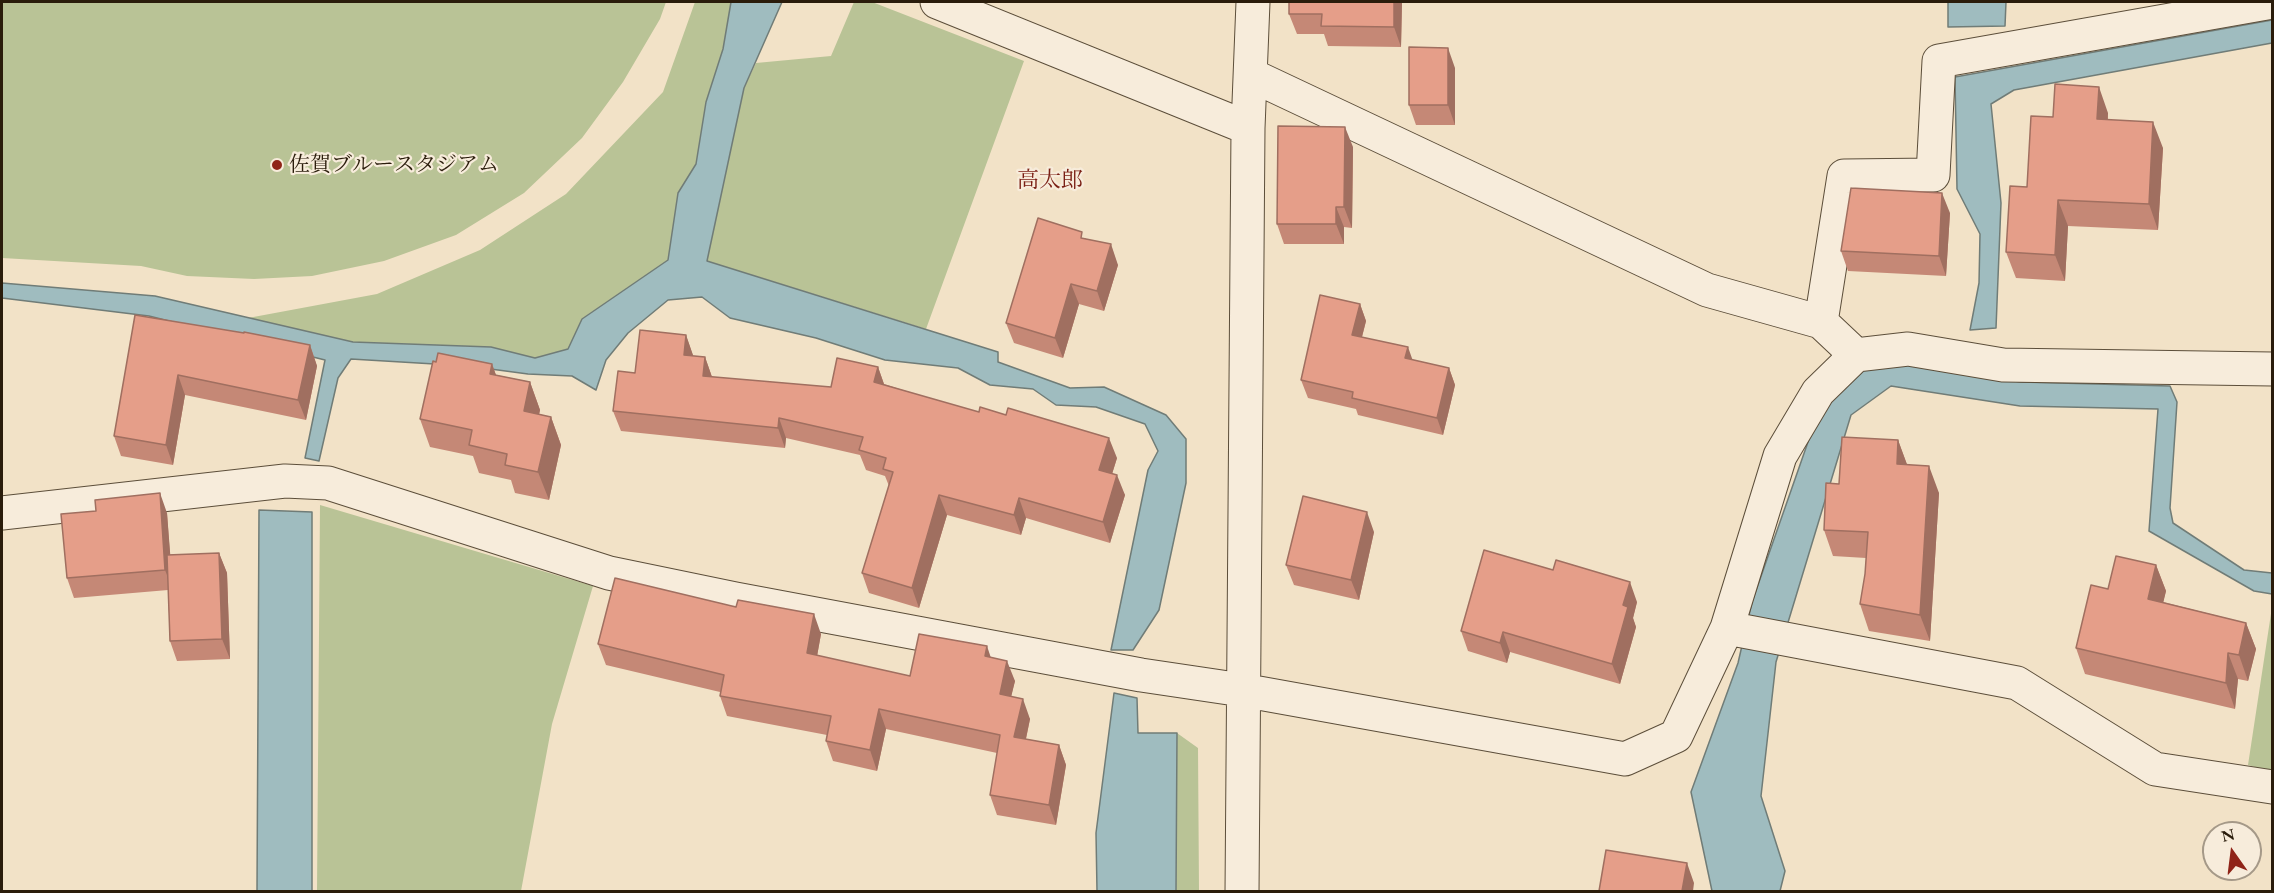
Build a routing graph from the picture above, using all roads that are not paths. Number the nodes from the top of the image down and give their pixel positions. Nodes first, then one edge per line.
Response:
1 (937, 2) edge
2 (1253, 2) edge
3 (2272, 2) edge
4 (1251, 75) junction
5 (1248, 128) junction
6 (1821, 322) junction
7 (1856, 355) junction
8 (2272, 369) edge
9 (2, 513) edge
10 (1734, 629) junction
11 (1242, 690) junction
12 (2272, 787) edge
13 (1242, 891) edge

1 - 5 street
2 - 4 street
3 - 6 street
4 - 5 street
4 - 6 street
5 - 11 street
6 - 7 street
7 - 8 street
7 - 10 street
9 - 11 street
10 - 11 street
10 - 12 street
11 - 13 street

